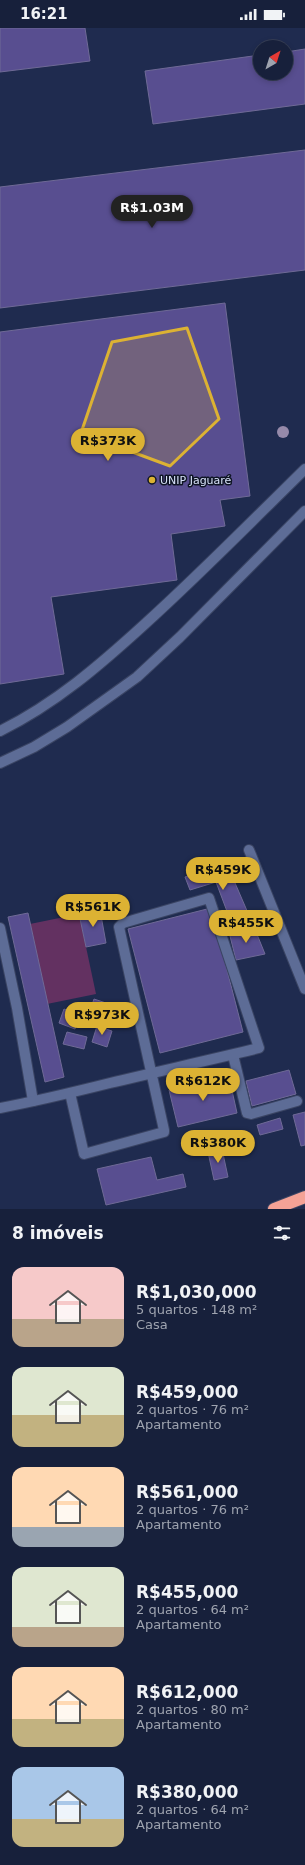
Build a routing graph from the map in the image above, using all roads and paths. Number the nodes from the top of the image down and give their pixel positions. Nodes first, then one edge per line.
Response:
1 (305, 469) edge
2 (305, 511) edge
3 (0, 731) edge
4 (0, 763) edge
5 (249, 850) dead end
6 (0, 928) edge
7 (305, 989) edge
8 (233, 1055) junction
9 (151, 1073) junction
10 (70, 1092) junction
11 (33, 1101) junction
12 (297, 1101) dead end
13 (0, 1108) edge
14 (305, 1197) edge
15 (286, 1206) edge
16 (274, 1209) edge

1 - 3 lane
2 - 4 lane
5 - 7 lane
6 - 11 lane
8 - 9 lane
8 - 9 lane
8 - 12 lane
9 - 10 lane
9 - 10 lane
10 - 11 lane
11 - 13 lane
14 - 15 highway
15 - 16 highway

